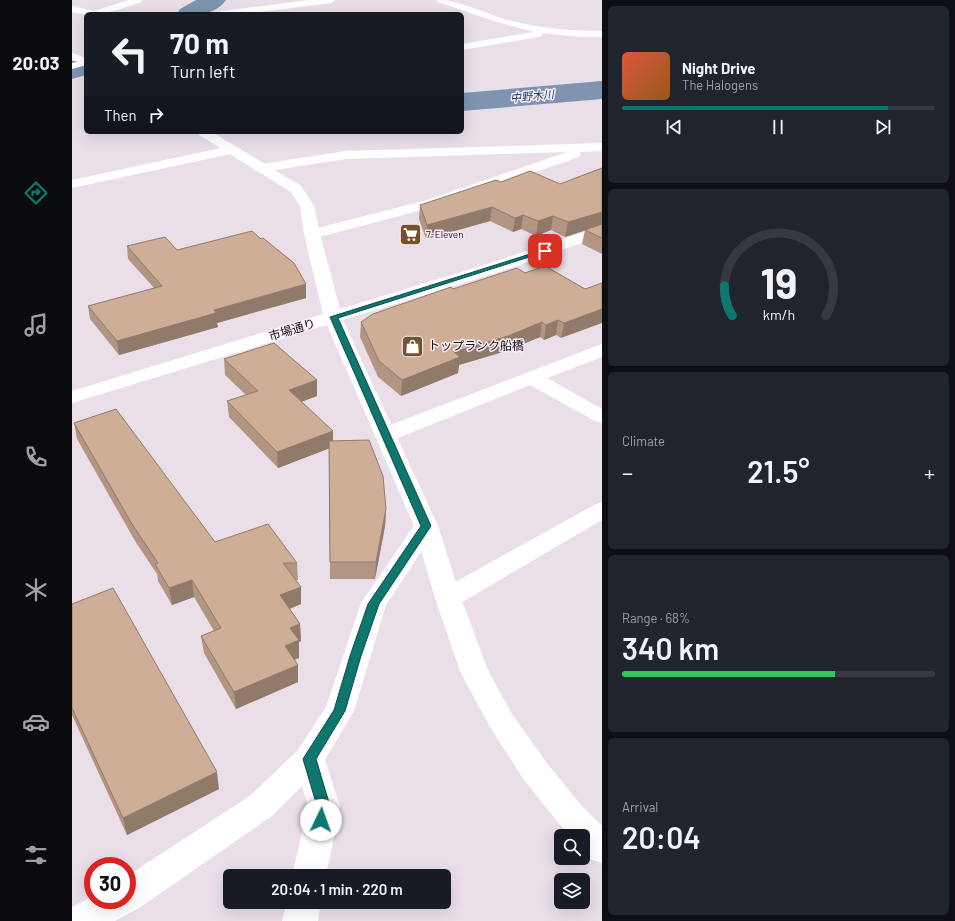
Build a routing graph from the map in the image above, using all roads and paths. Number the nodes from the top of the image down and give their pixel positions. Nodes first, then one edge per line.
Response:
1 (138, 0) edge
2 (255, 0) edge
3 (331, 0) edge
4 (441, 0) edge
5 (72, 9) edge
6 (86, 12) edge
7 (101, 12) edge
8 (241, 12) edge
9 (247, 12) edge
10 (84, 18) edge
11 (72, 21) edge
12 (547, 33) junction
13 (602, 34) edge
14 (464, 47) edge
15 (72, 56) edge
16 (84, 61) edge
17 (84, 63) edge
18 (72, 66) edge
19 (206, 134) edge
20 (595, 147) edge
21 (230, 150) junction
22 (262, 168) junction
23 (72, 184) edge
24 (602, 231) edge
25 (312, 234) junction
26 (333, 317) junction
27 (602, 350) edge
28 (532, 378) junction
29 (72, 397) edge
30 (602, 417) edge
31 (385, 435) junction
32 (602, 510) edge
33 (426, 526) junction
34 (448, 598) junction
35 (309, 759) junction
36 (602, 848) edge
37 (310, 869) edge
38 (136, 890) edge
39 (103, 909) edge
40 (303, 909) edge
41 (81, 921) edge
42 (300, 921) edge

1 - 7 street
2 - 8 street
3 - 9 street
4 - 12 street
5 - 6 street
10 - 11 street
12 - 13 street
12 - 14 street
15 - 16 street
17 - 18 street
19 - 21 street
20 - 22 street
20 - 25 street
21 - 22 street
21 - 23 street
22 - 25 street
24 - 26 street, 市場通り
25 - 26 street
26 - 29 street, 市場通り
26 - 31 street
27 - 28 street
28 - 30 street
28 - 31 street
31 - 33 street
32 - 34 street
33 - 34 street
33 - 35 street
34 - 36 street
35 - 37 street
35 - 38 street
39 - 41 street
40 - 42 street

